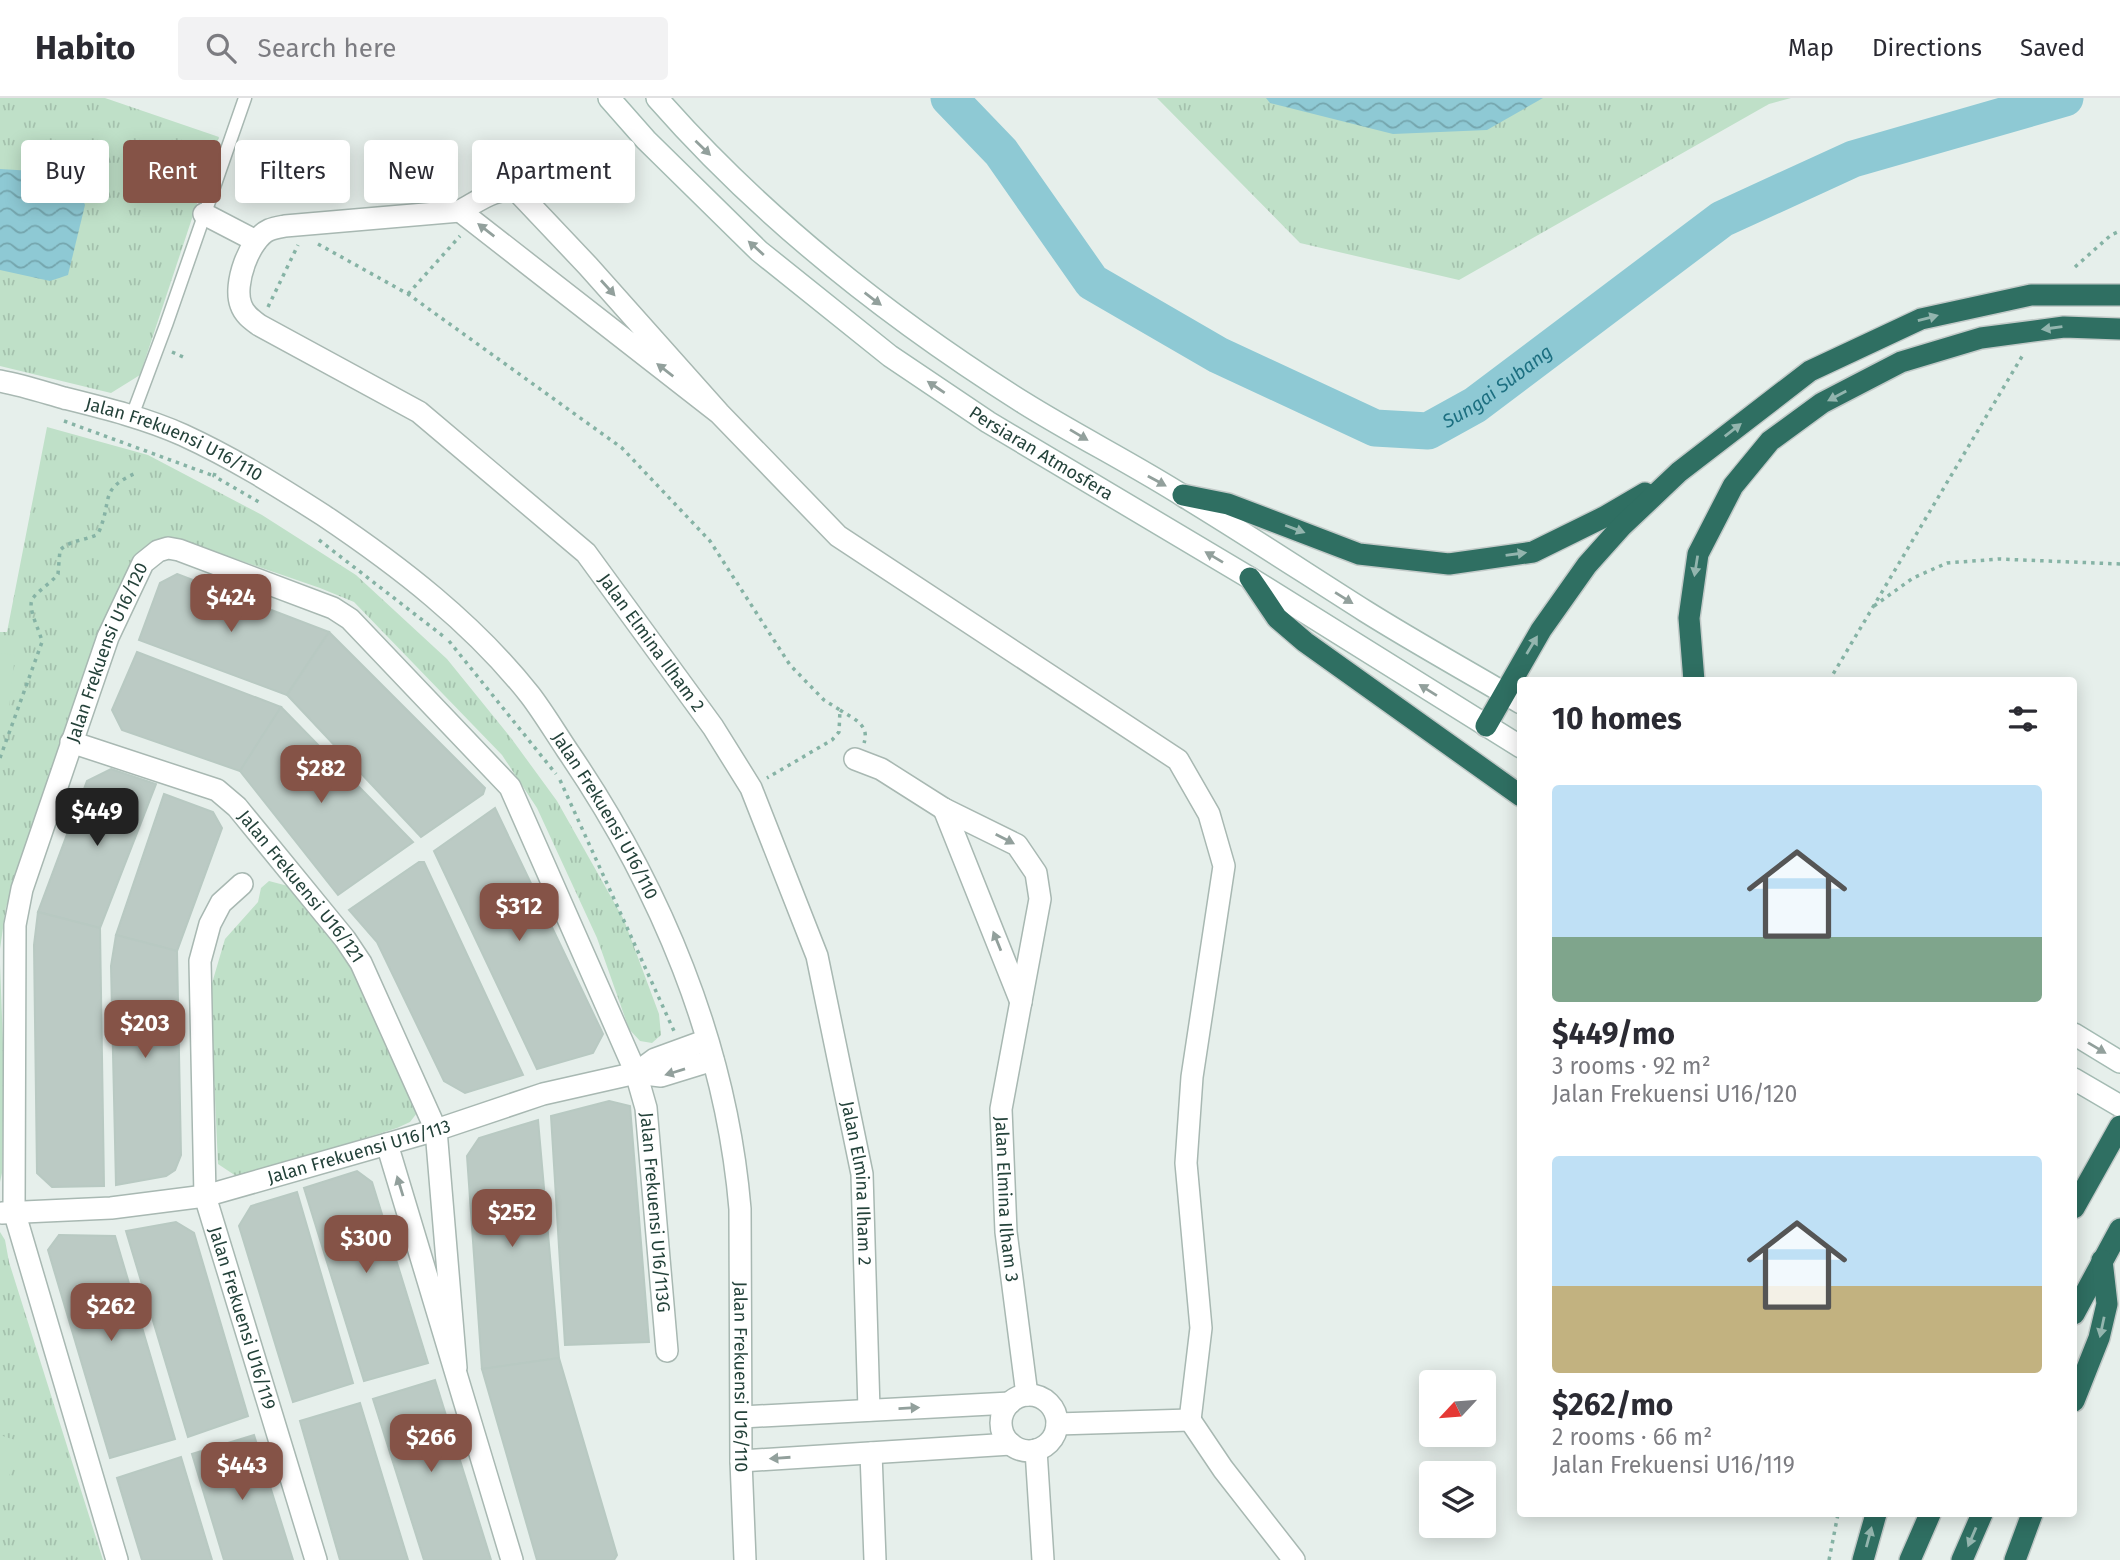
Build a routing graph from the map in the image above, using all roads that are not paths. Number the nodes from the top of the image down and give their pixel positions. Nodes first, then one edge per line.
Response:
1 (245, 98) edge
2 (609, 98) edge
3 (657, 98) edge
4 (204, 214) junction
5 (467, 216) junction
6 (256, 241) junction
7 (2120, 295) edge
8 (2120, 329) edge
9 (0, 382) edge
10 (719, 413) junction
11 (132, 416) junction
12 (1679, 472) junction
13 (1183, 495) junction
14 (1250, 578) junction
15 (1521, 677) edge
16 (1694, 677) edge
17 (1512, 698) edge
18 (1486, 726) junction
19 (71, 742) junction
20 (1517, 745) edge
21 (855, 759) road end
22 (1517, 793) edge
23 (944, 808) junction
24 (242, 884) dead end
25 (1022, 1004) junction
26 (2077, 1036) edge
27 (710, 1050) junction
28 (2120, 1062) edge
29 (636, 1073) junction
30 (2077, 1081) edge
31 (2120, 1109) edge
32 (2120, 1126) edge
33 (436, 1130) junction
34 (387, 1144) junction
35 (2095, 1168) junction
36 (205, 1196) junction
37 (2077, 1202) edge
38 (7, 1212) edge
39 (2120, 1229) edge
40 (2102, 1260) junction
41 (2077, 1308) edge
42 (667, 1351) dead end
43 (456, 1368) junction
44 (2077, 1393) edge
45 (1019, 1399) junction
46 (869, 1410) junction
47 (742, 1417) junction
48 (1190, 1420) junction
49 (1057, 1424) junction
50 (1011, 1444) junction
51 (1036, 1450) junction
52 (871, 1453) junction
53 (741, 1461) junction
54 (1875, 1517) edge
55 (1929, 1517) edge
56 (1981, 1517) edge
57 (2031, 1517) edge
58 (117, 1560) edge
59 (316, 1560) edge
60 (512, 1560) edge
61 (745, 1560) edge
62 (875, 1560) edge
63 (1043, 1560) edge
64 (1294, 1560) edge
65 (1863, 1560) edge
66 (1910, 1560) edge
67 (1962, 1560) edge
68 (2015, 1560) edge

1 - 4 lane
14 -> 2 street, Persiaran Atmosfera
3 -> 13 street, Persiaran Atmosfera
4 - 6 street
4 - 11 lane
5 - 6 street
10 -> 5 street
5 -> 10 street
6 - 46 street, Jalan Elmina Ilham 2
12 -> 7 highway
8 -> 16 highway
9 - 11 street, Jalan Frekuensi U16/110
10 - 48 street
11 - 27 street, Jalan Frekuensi U16/110
13 -> 12 highway
15 -> 12 highway
13 -> 17 street, Persiaran Atmosfera
18 -> 14 street, Persiaran Atmosfera
14 - 22 highway
17 - 18 highway
18 - 20 street, Persiaran Atmosfera
19 - 29 street, Jalan Frekuensi U16/120
19 - 33 street, Jalan Frekuensi U16/121
19 - 38 street, Jalan Frekuensi U16/120
21 - 23 street, Jalan Elmina Ilham 3
25 -> 23 street
23 -> 25 street, Jalan Elmina Ilham 3
24 - 36 street, Jalan Frekuensi U16/119
25 - 45 street, Jalan Elmina Ilham 3
26 -> 28 street
27 - 29 street, Jalan Frekuensi U16/113
27 - 47 street, Jalan Frekuensi U16/110
29 - 33 street, Jalan Frekuensi U16/113
29 - 42 street, Jalan Frekuensi U16/113G
30 - 31 street
31 - 35 highway
32 - 35 highway
33 - 34 street, Jalan Frekuensi U16/113
33 - 43 street, Jalan Frekuensi U16/121
34 - 36 street, Jalan Frekuensi U16/113
43 -> 34 street
35 - 37 highway
36 - 38 street, Jalan Frekuensi U16/113
36 - 59 street, Jalan Frekuensi U16/119
38 - 58 street
39 - 40 highway
40 - 41 highway
40 -> 44 highway
43 - 60 street
46 -> 45 street
45 - 49 street
45 - 50 street
46 - 47 street
47 - 53 street, Jalan Frekuensi U16/110
48 - 49 street
48 - 64 street
49 - 51 street
50 - 51 street
50 - 52 street
51 - 63 street
52 -> 53 street
52 - 62 street
53 - 61 street, Jalan Frekuensi U16/110
65 -> 54 highway
55 - 66 highway
56 -> 67 highway
57 - 68 highway

